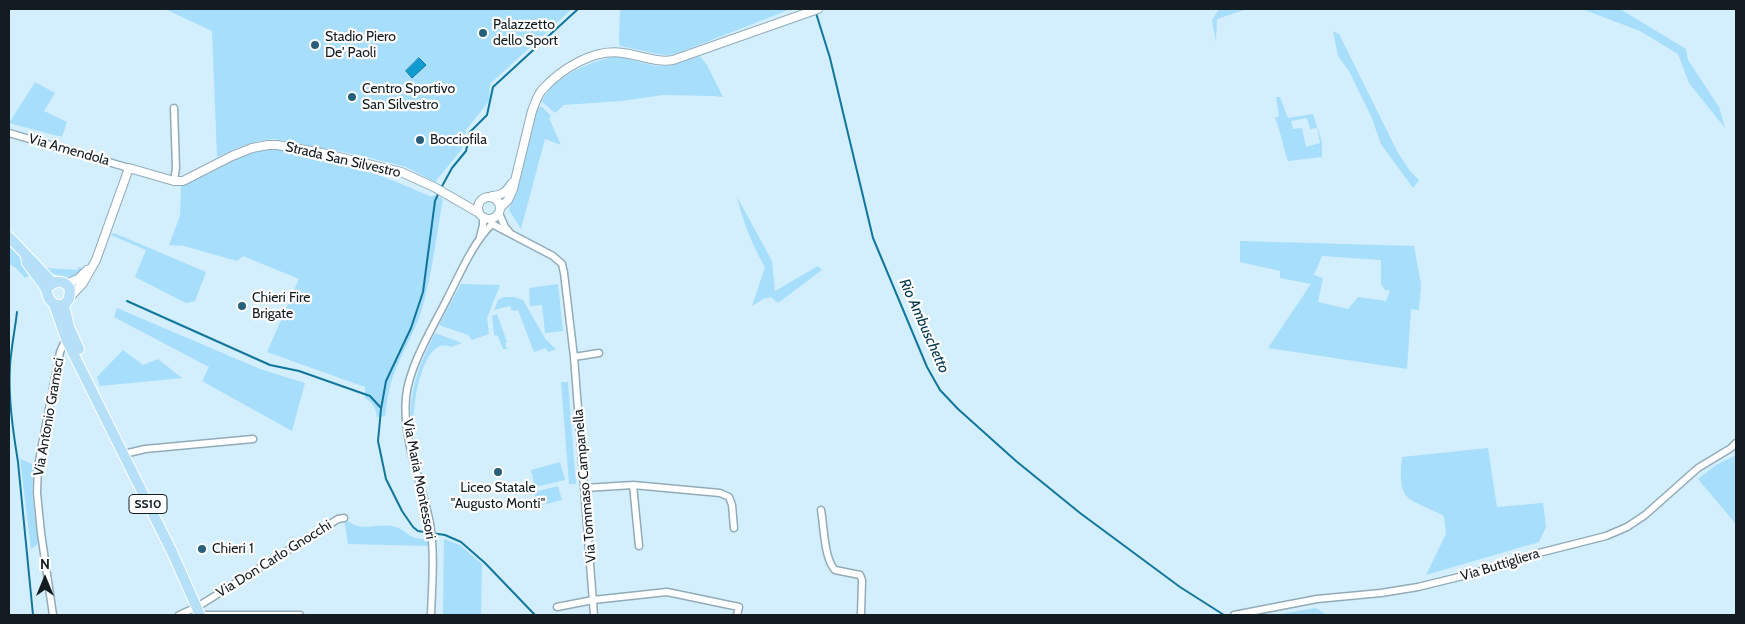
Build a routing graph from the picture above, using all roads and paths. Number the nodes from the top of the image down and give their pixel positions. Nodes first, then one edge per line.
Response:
1 (818, 9) edge
2 (174, 108) dead end
3 (9, 133) edge
4 (129, 168) junction
5 (515, 179) junction
6 (174, 181) junction
7 (492, 196) junction
8 (453, 198) junction
9 (482, 199) junction
10 (500, 210) junction
11 (486, 218) junction
12 (510, 234) junction
13 (9, 237) edge
14 (478, 240) junction
15 (26, 256) junction
16 (90, 268) junction
17 (53, 283) junction
18 (66, 284) junction
19 (47, 292) junction
20 (71, 296) junction
21 (59, 304) junction
22 (66, 339) junction
23 (599, 353) dead end
24 (574, 357) junction
25 (98, 401) junction
26 (253, 439) dead end
27 (1736, 443) edge
28 (124, 454) junction
29 (633, 485) junction
30 (586, 488) junction
31 (821, 510) dead end
32 (344, 518) dead end
33 (734, 528) dead end
34 (639, 546) dead end
35 (594, 600) junction
36 (557, 607) dead end
37 (199, 611) edge
38 (53, 615) edge
39 (179, 615) edge
40 (205, 615) edge
41 (300, 615) edge
42 (431, 615) edge
43 (594, 615) edge
44 (737, 615) edge
45 (861, 615) edge
46 (1234, 615) edge

1 - 5 street
2 - 6 street
3 - 4 street, Via Amendola
4 - 6 street
4 - 16 street
5 - 7 street
5 - 10 street
6 - 8 street, Strada San Silvestro
7 - 9 street
7 - 10 street
8 - 9 street, Strada San Silvestro
8 - 11 street, Strada San Silvestro
9 - 11 street
10 - 11 street
10 - 12 street
11 - 12 street, Via Tommaso Campanella
11 - 14 street, Via Maria Montessori
11 - 14 street, Via Maria Montessori
12 - 24 street, Via Tommaso Campanella
13 - 15 main road, SS10
14 - 42 street, Via Maria Montessori
15 - 17 main road, SS10
15 - 19 main road, SS10
16 - 18 street
16 - 20 street
17 - 18 main road
17 - 19 main road
18 - 20 main road
19 - 21 main road, SS10
20 - 21 main road
21 - 22 main road, SS10
21 - 25 main road, SS10
22 - 25 main road, SS10
22 - 38 street, Via Antonio Gramsci
23 - 24 street
24 - 30 street, Via Tommaso Campanella
25 - 28 main road, SS10
26 - 28 street
27 - 46 street, Via Buttigliera
28 - 37 main road, SS10
29 - 30 street
29 - 33 street
29 - 34 street
30 - 35 street, Via Tommaso Campanella
31 - 45 street
32 - 37 street, Via Don Carlo Gnocchi
35 - 36 street
35 - 43 street, Via Tommaso Campanella
35 - 44 street
37 - 39 street, Via Don Carlo Gnocchi
40 - 41 street

